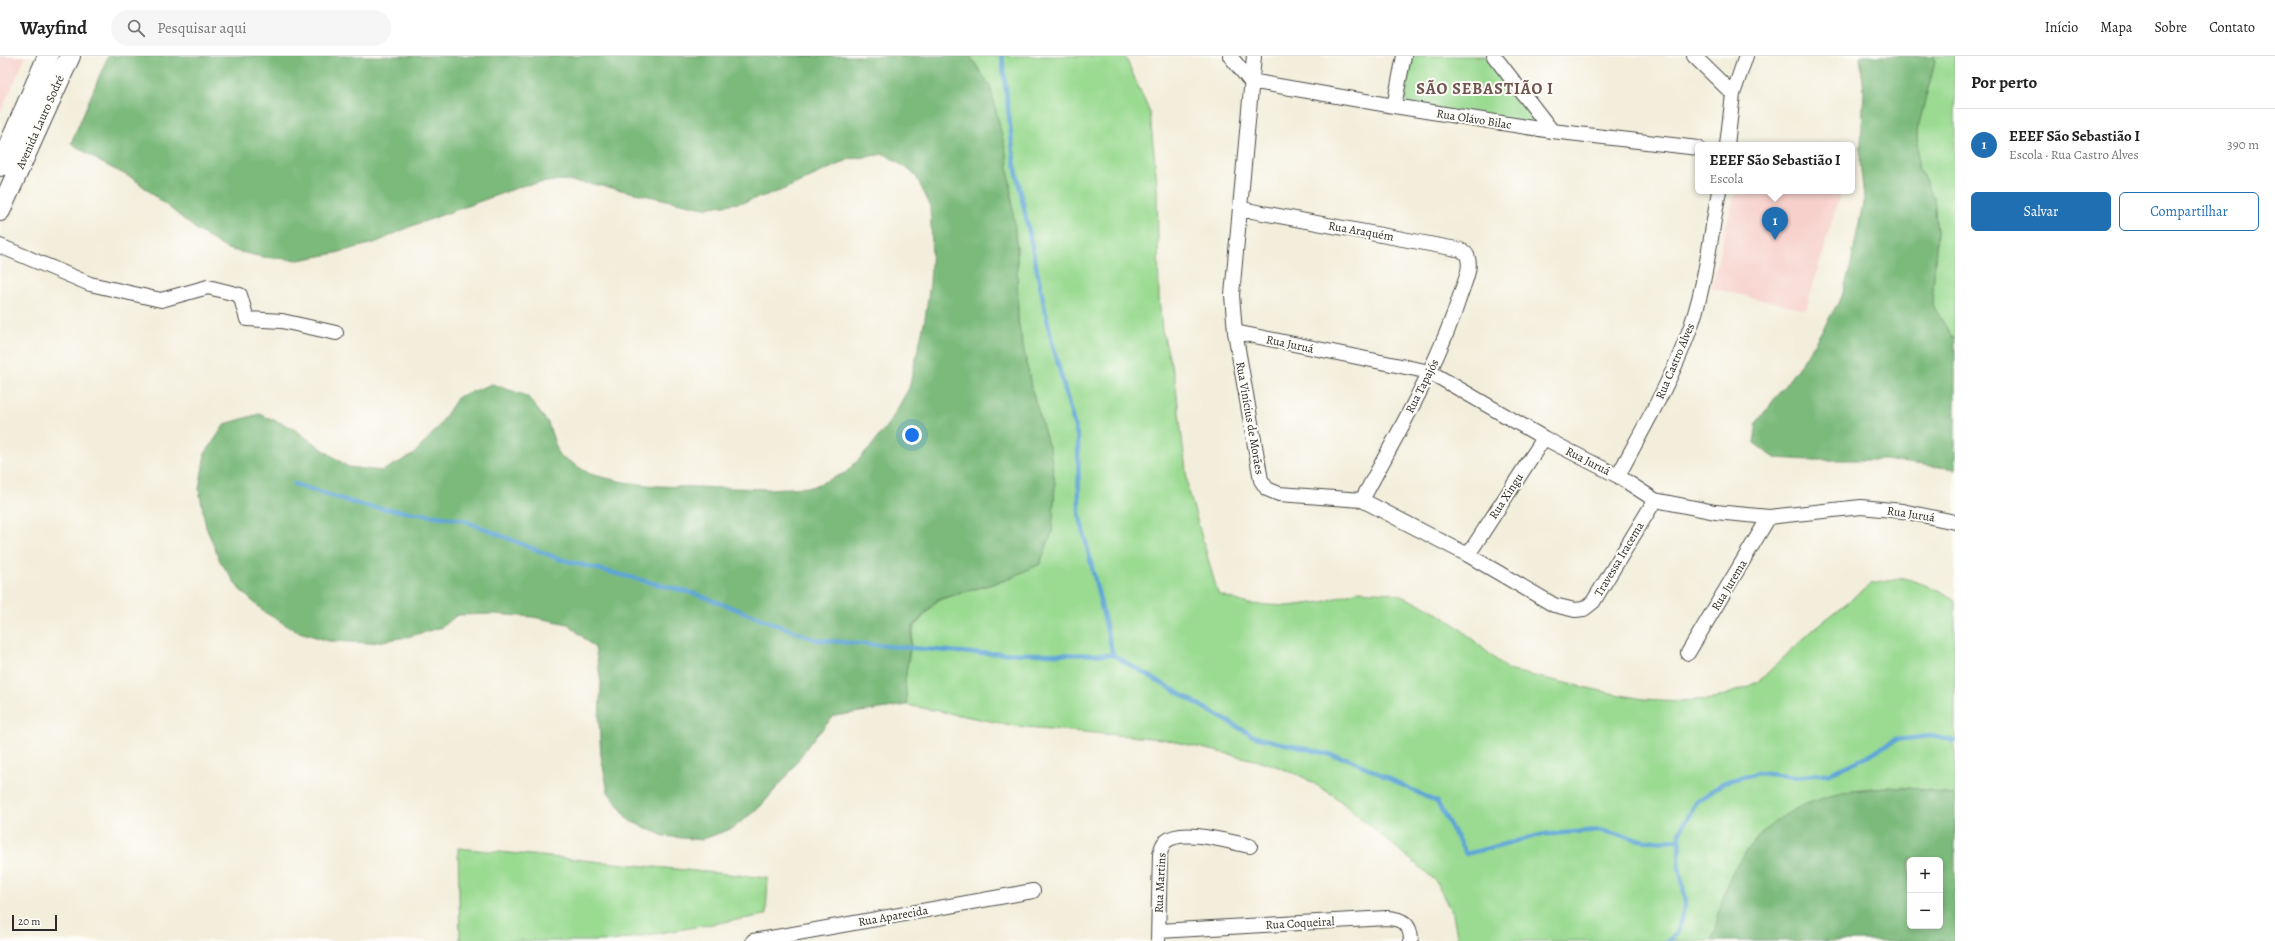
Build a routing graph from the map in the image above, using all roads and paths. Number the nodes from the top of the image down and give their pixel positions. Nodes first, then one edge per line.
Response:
1 (48, 56) edge
2 (70, 56) edge
3 (1230, 56) edge
4 (1254, 56) edge
5 (1404, 56) edge
6 (1494, 56) edge
7 (1694, 56) edge
8 (1746, 56) edge
9 (1250, 81) junction
10 (1733, 94) junction
11 (1394, 106) junction
12 (1552, 131) junction
13 (1727, 142) edge
14 (1695, 148) edge
15 (0, 166) edge
16 (1718, 194) edge
17 (1241, 209) junction
18 (0, 210) edge
19 (0, 246) edge
20 (1470, 267) joint
21 (1235, 332) junction
22 (336, 333) dead end
23 (1430, 372) junction
24 (1544, 438) junction
25 (1618, 476) junction
26 (1362, 500) junction
27 (1655, 500) junction
28 (1769, 517) junction
29 (1955, 522) edge
30 (1468, 555) junction
31 (1554, 605) joint
32 (1688, 653) dead end
33 (1250, 846) dead end
34 (1033, 890) dead end
35 (1158, 936) edge
36 (1411, 936) edge
37 (753, 941) edge

1 - 15 street, Avenida Lauro Sodré
2 - 18 street, Avenida Lauro Sodré
3 - 9 street
4 - 9 street, Rua Vinícius de Morães
5 - 11 street
6 - 12 street
7 - 10 street
8 - 10 street
9 - 11 street, Rua Olávo Bilac
9 - 17 street, Rua Vinícius de Morães
10 - 13 street
11 - 12 street, Rua Olávo Bilac
12 - 14 street, Rua Olávo Bilac
16 - 25 street, Rua Castro Alves
17 - 20 street, Rua Araquém
17 - 21 street, Rua Vinícius de Morães
19 - 22 street
20 - 23 street, Rua Tapajós
21 - 23 street, Rua Juruá
21 - 26 street, Rua Vinícius de Morães
23 - 24 street, Rua Juruá
23 - 26 street, Rua Tapajós
24 - 25 street, Rua Juruá
24 - 30 street, Rua Xingu
25 - 27 street, Rua Juruá
26 - 30 street, Rua Vinícius de Morães
27 - 28 street, Rua Juruá
27 - 31 street, Travessa Iracema
28 - 29 street, Rua Juruá
28 - 32 street, Rua Jurema
30 - 31 street, Rua Vinícius de Morães
33 - 35 street, Rua Martins
34 - 37 street, Rua Aparecida
35 - 36 street, Rua Coqueiral

